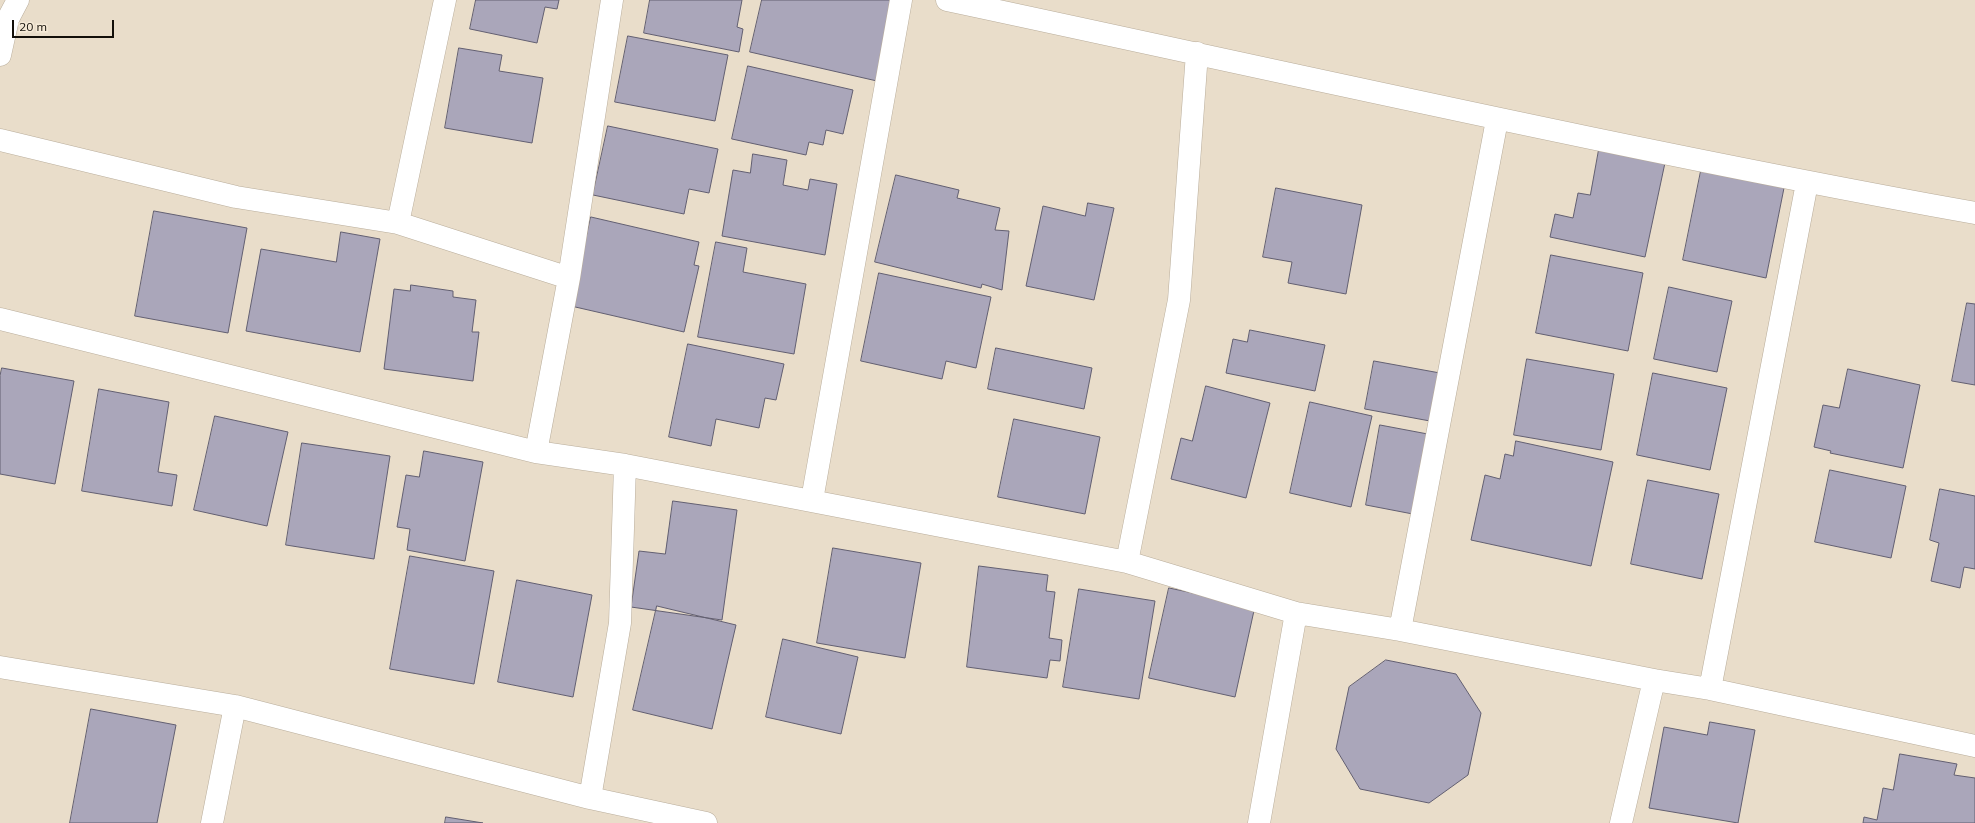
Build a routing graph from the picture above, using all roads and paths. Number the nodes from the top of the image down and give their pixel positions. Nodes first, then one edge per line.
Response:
1 (445, 0) edge
2 (612, 0) edge
3 (901, 0) edge
4 (947, 0) edge
5 (9, 11) edge
6 (1197, 53) junction
7 (0, 55) edge
8 (1498, 120) junction
9 (0, 140) edge
10 (1807, 183) junction
11 (1975, 213) edge
12 (398, 224) junction
13 (569, 278) junction
14 (0, 319) edge
15 (536, 452) junction
16 (625, 465) junction
17 (812, 500) junction
18 (1127, 562) junction
19 (1296, 613) junction
20 (1400, 630) junction
21 (0, 667) edge
22 (1654, 680) junction
23 (1710, 688) junction
24 (235, 706) junction
25 (1975, 746) edge
26 (590, 798) junction
27 (212, 823) edge
28 (706, 823) edge
29 (1259, 823) edge
30 (1621, 823) edge

1 - 12 street
2 - 13 street
3 - 17 street
4 - 6 street
5 - 7 street
6 - 8 street
6 - 18 street
8 - 10 street
8 - 20 street
9 - 12 street
10 - 11 street
10 - 23 street
12 - 13 street
13 - 15 street
14 - 15 street
15 - 16 street
16 - 17 street
16 - 26 street
17 - 18 street
18 - 19 street
19 - 20 street
19 - 29 street
20 - 22 street
21 - 24 street
22 - 23 street
22 - 30 street
23 - 25 street
24 - 26 street
24 - 27 street
26 - 28 street

